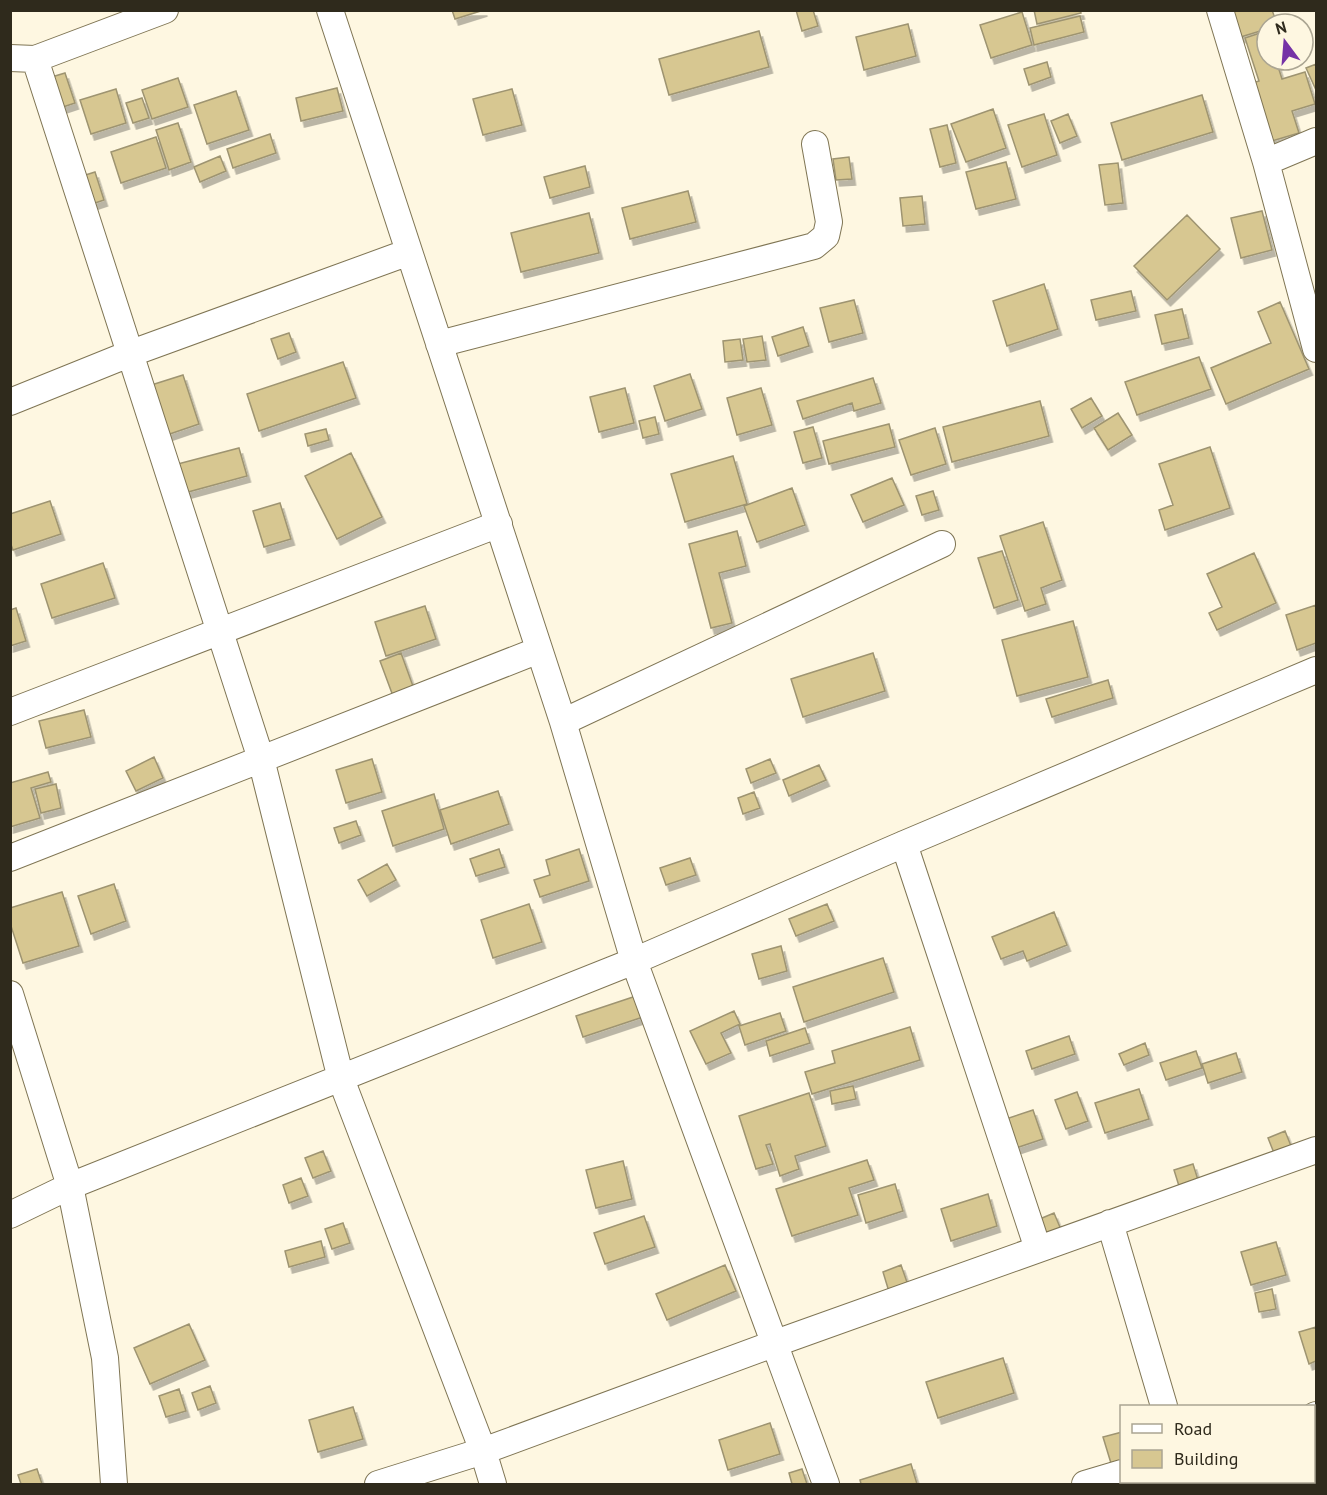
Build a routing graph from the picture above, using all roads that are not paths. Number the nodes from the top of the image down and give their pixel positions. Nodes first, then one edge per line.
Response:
1 (165, 10) edge
2 (330, 10) edge
3 (1220, 10) edge
4 (22, 59) edge
5 (1317, 141) edge
6 (815, 144) dead end
7 (1266, 162) junction
8 (409, 252) junction
9 (439, 344) junction
10 (1317, 349) edge
11 (129, 354) junction
12 (10, 402) edge
13 (499, 524) junction
14 (942, 544) dead end
15 (221, 632) junction
16 (539, 650) junction
17 (1317, 670) edge
18 (10, 712) edge
19 (563, 722) junction
20 (261, 759) junction
21 (903, 844) junction
22 (10, 858) edge
23 (634, 961) junction
24 (10, 994) edge
25 (341, 1078) junction
26 (1317, 1150) edge
27 (70, 1186) junction
28 (10, 1215) edge
29 (1110, 1223) junction
30 (1038, 1249) junction
31 (776, 1343) junction
32 (1163, 1405) edge
33 (483, 1451) junction
34 (1120, 1474) edge
35 (114, 1485) edge
36 (378, 1485) edge
37 (493, 1485) edge
38 (826, 1485) edge
39 (1085, 1485) edge

1 - 4 street
2 - 8 street
3 - 7 street
4 - 11 street
5 - 7 street
6 - 9 street
7 - 10 street
8 - 9 street
8 - 11 street
9 - 13 street
11 - 12 street
11 - 15 street
13 - 15 street
13 - 16 street
14 - 19 street
15 - 18 street
15 - 20 street
16 - 19 street
16 - 20 street
17 - 21 street
19 - 23 street
20 - 22 street
20 - 25 street
21 - 23 street
21 - 30 street
23 - 25 street
23 - 31 street
24 - 27 street
25 - 27 street
25 - 33 street
26 - 29 street
27 - 28 street
27 - 35 street
29 - 30 street
29 - 32 street
30 - 31 street
31 - 33 street
31 - 38 street
33 - 36 street
33 - 37 street
34 - 39 street

